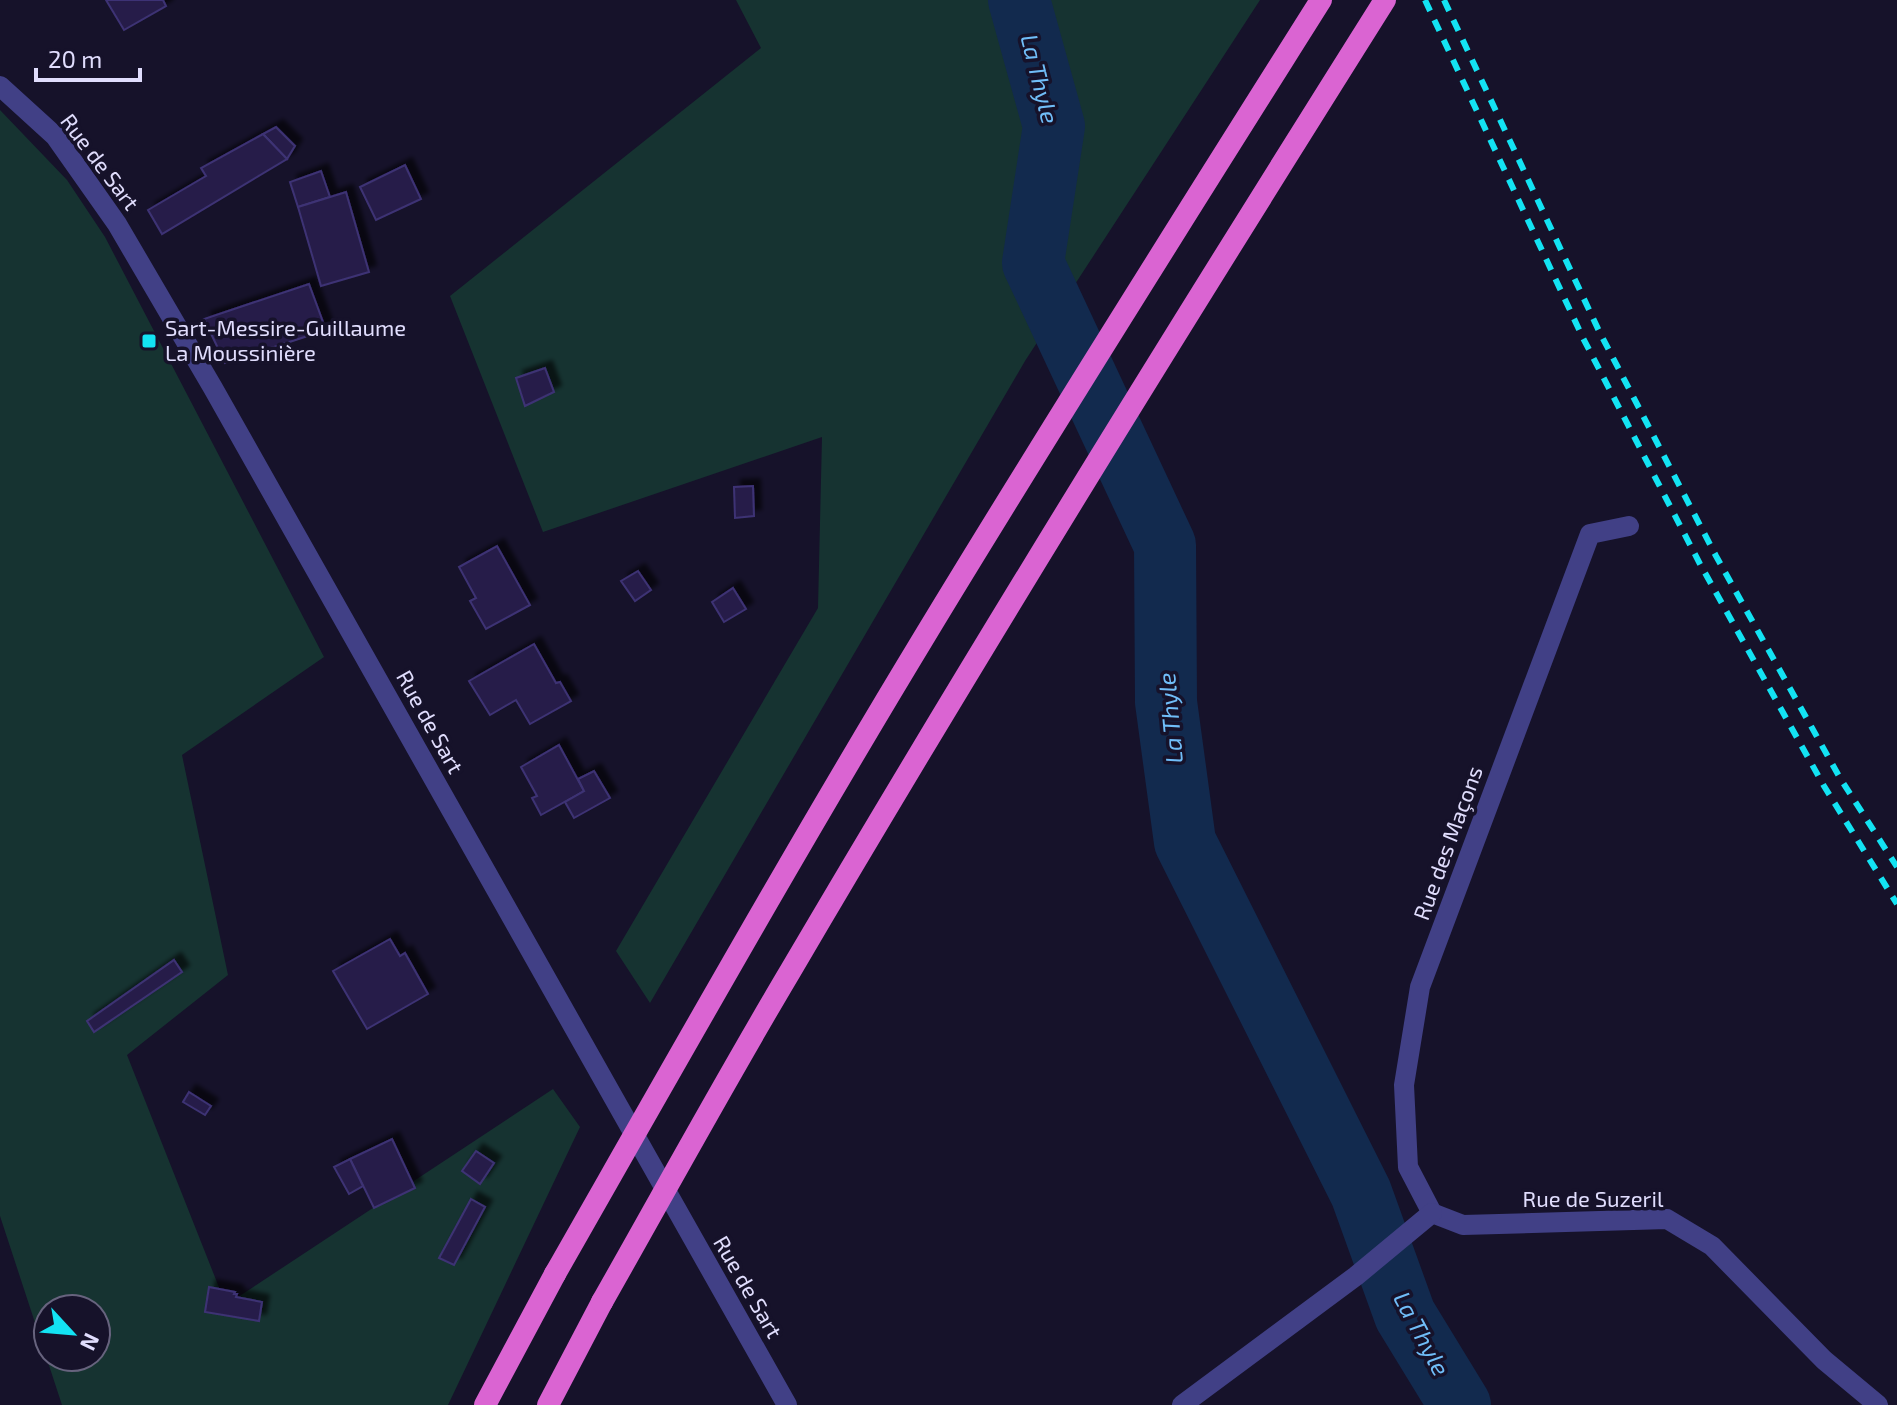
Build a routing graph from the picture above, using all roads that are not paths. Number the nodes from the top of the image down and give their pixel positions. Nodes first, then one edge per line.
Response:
1 (1321, 0) edge
2 (1385, 0) edge
3 (0, 86) edge
4 (1629, 526) dead end
5 (1432, 1213) junction
6 (485, 1405) edge
7 (548, 1405) edge
8 (787, 1405) edge
9 (1182, 1405) edge
10 (1878, 1405) edge

1 - 6 highway, bridge
2 - 7 highway, bridge
3 - 8 street, Rue de Sart
4 - 5 street, Rue des Maçons
5 - 9 street
5 - 10 street, Rue de Suzeril

